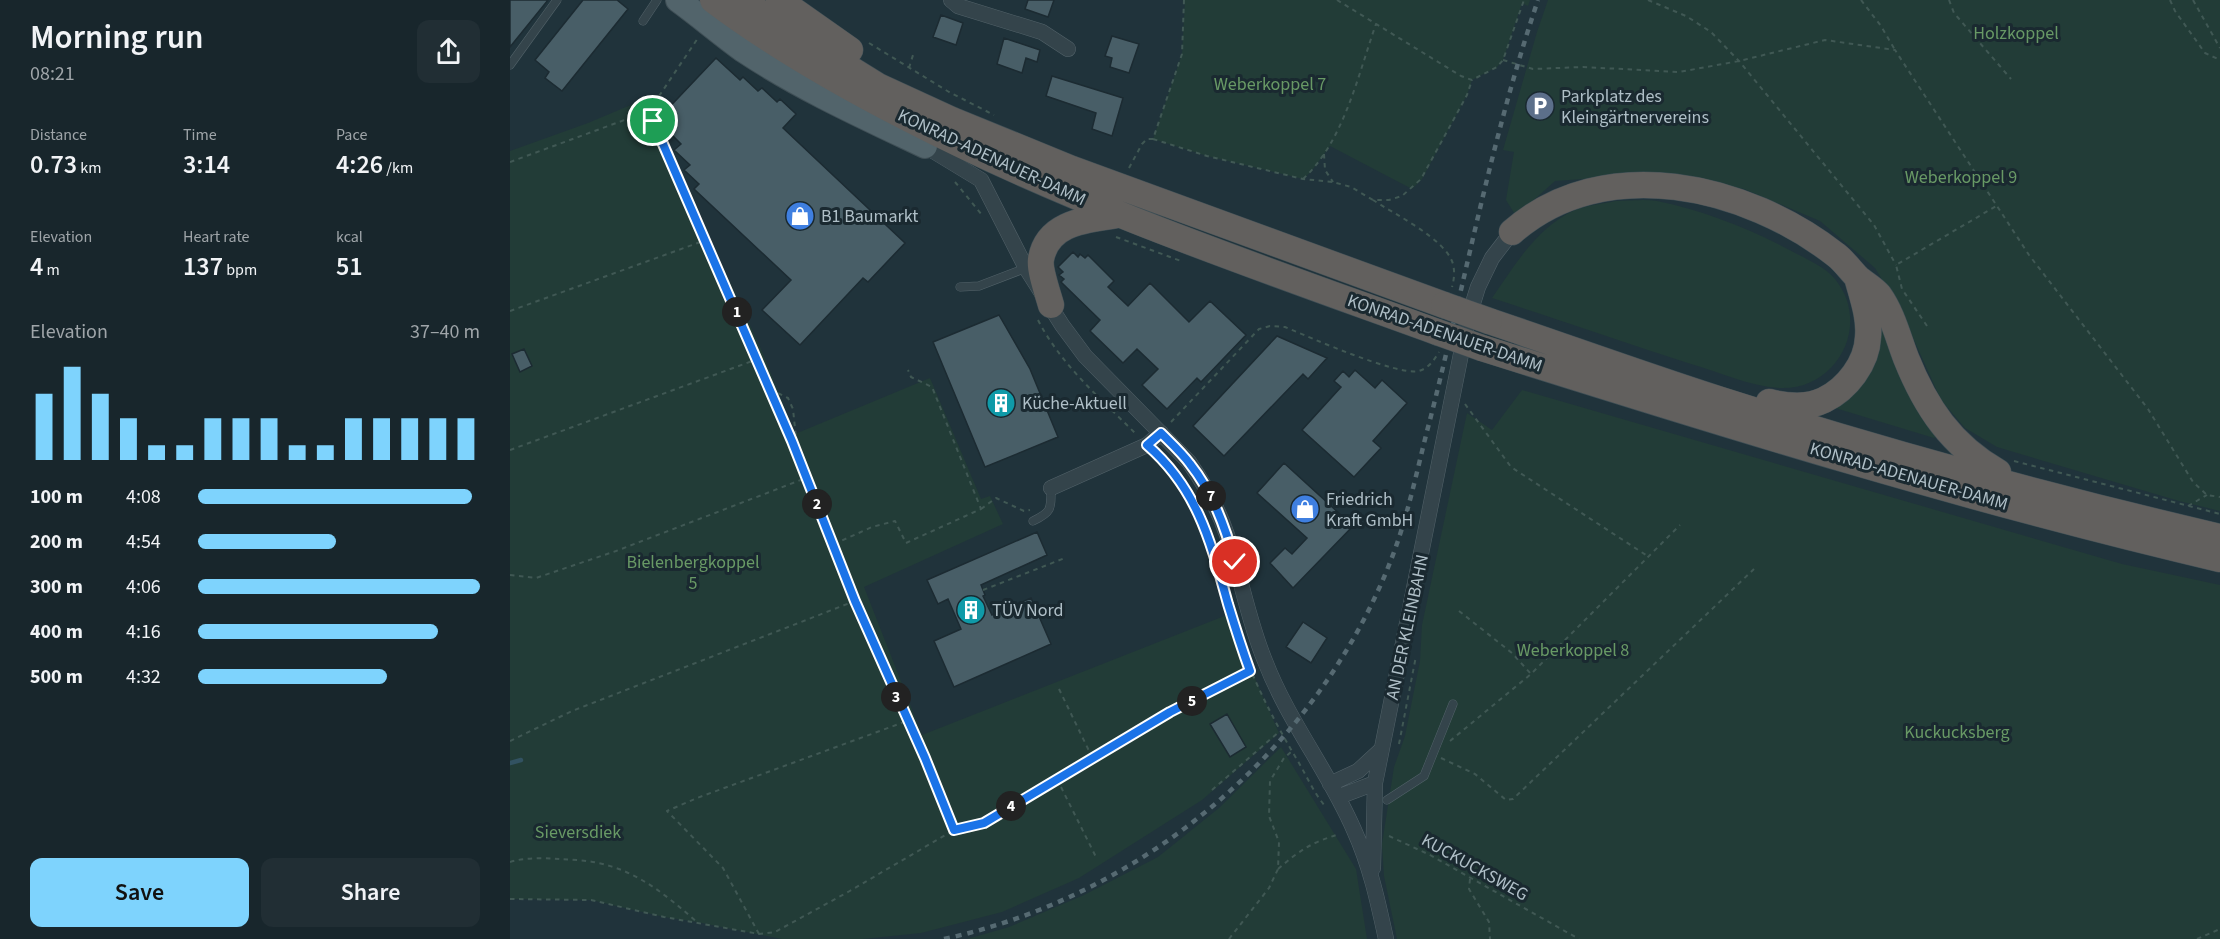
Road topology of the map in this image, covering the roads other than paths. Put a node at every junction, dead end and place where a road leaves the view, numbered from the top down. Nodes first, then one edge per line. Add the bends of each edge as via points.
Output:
1 (557, 0) edge
2 (657, 0) edge
3 (678, 0) edge
4 (713, 0) edge
5 (743, 0) edge
6 (780, 0) edge
7 (951, 0) edge
8 (643, 21) dead end
9 (1068, 49) dead end
10 (510, 65) edge
11 (925, 146) junction
12 (1072, 169) junction
13 (1017, 173) junction
14 (1120, 215) junction
15 (1512, 232) joint
16 (1033, 264) junction
17 (1857, 277) junction
18 (960, 287) dead end
19 (1044, 313) joint
20 (1721, 400) junction
21 (1161, 433) junction
22 (1051, 488) joint
23 (2029, 488) junction
24 (1033, 521) dead end
25 (2220, 537) edge
26 (2220, 559) edge
27 (1453, 704) dead end
28 (1382, 749) junction
29 (1375, 783) junction
30 (1334, 790) junction
31 (1387, 801) dead end
32 (1373, 880) junction
33 (1386, 939) edge

1 - 10 lane
2 - 8 lane
3 - 11 main road, KONRAD-ADENAUER-DAMM via 744,50 787,76
4 - 13 highway, KONRAD-ADENAUER-DAMM via 751,29 842,85
5 - 12 highway, KONRAD-ADENAUER-DAMM via 879,86
6 - 12 highway via 894,76 957,110 1034,143
7 - 9 street via 958,6 1042,32
11 - 13 highway
11 - 16 street via 981,180
12 - 20 highway, KONRAD-ADENAUER-DAMM, bridge via 1448,296 1489,321
13 - 14 highway, KONRAD-ADENAUER-DAMM
14 - 16 highway via 1079,220 1063,228 1050,238
14 - 26 highway, KONRAD-ADENAUER-DAMM, bridge via 1438,342 1482,348 1885,470
15 - 17 highway via 1549,205 1583,192 1628,185 1670,186 1731,200 1782,221 1838,256
15 - 28 street, AN DER KLEINBAHN via 1492,258 1468,319
16 - 18 lane via 979,286
16 - 19 highway
17 - 20 highway via 1869,338 1860,366 1846,384 1823,400 1796,406
17 - 23 highway via 1884,303 1908,362 1935,415 1952,438 1977,460
19 - 21 street via 1062,325 1085,356
20 - 23 highway, KONRAD-ADENAUER-DAMM
21 - 22 street via 1147,445
21 - 30 street via 1189,462 1214,502 1265,663
22 - 24 lane via 1047,515
23 - 25 highway, KONRAD-ADENAUER-DAMM
27 - 31 lane via 1424,776
28 - 29 street, AN DER KLEINBAHN
28 - 30 street
29 - 30 street
29 - 32 street, AN DER KLEINBAHN
30 - 32 street via 1355,830
32 - 33 street

